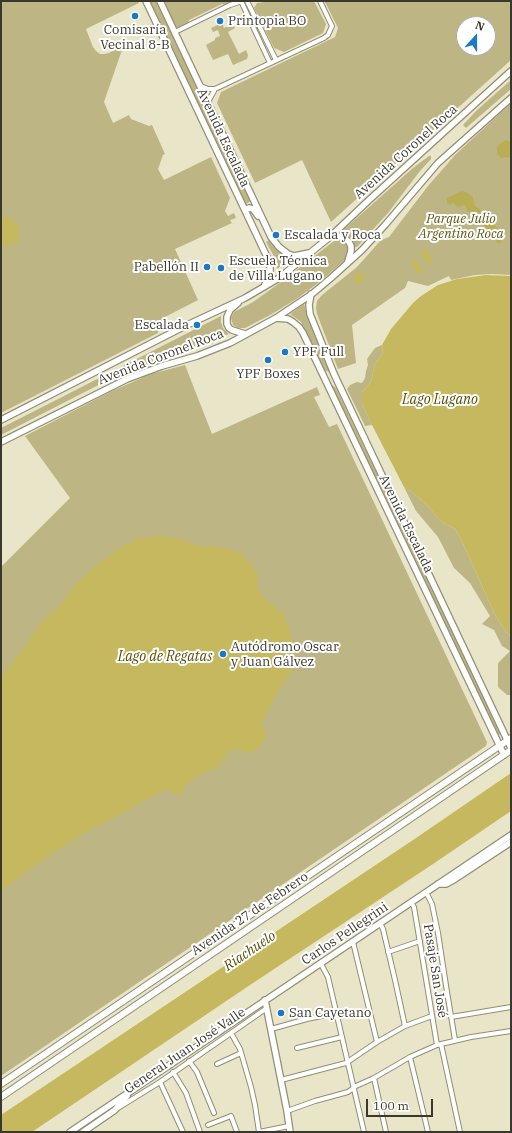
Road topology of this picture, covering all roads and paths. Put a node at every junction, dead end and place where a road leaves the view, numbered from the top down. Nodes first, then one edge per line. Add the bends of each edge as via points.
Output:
1 (146, 1) edge
2 (160, 1) edge
3 (241, 1) edge
4 (248, 1) edge
5 (320, 1) edge
6 (175, 32) junction
7 (276, 60) junction
8 (270, 63) junction
9 (511, 71) edge
10 (201, 86) junction
11 (215, 89) junction
12 (511, 98) edge
13 (208, 102) junction
14 (245, 210) junction
15 (249, 217) junction
16 (270, 234) junction
17 (331, 236) junction
18 (312, 252) junction
19 (348, 263) junction
20 (264, 287) junction
21 (312, 294) junction
22 (245, 298) junction
23 (276, 318) junction
24 (245, 334) junction
25 (334, 374) junction
26 (324, 378) junction
27 (1, 420) edge
28 (1, 442) edge
29 (509, 739) edge
30 (500, 746) junction
31 (511, 749) edge
32 (504, 755) junction
33 (511, 835) edge
34 (511, 842) edge
35 (438, 884) junction
36 (426, 892) junction
37 (411, 902) junction
38 (380, 924) junction
39 (420, 941) junction
40 (353, 942) junction
41 (388, 952) junction
42 (321, 964) junction
43 (266, 1000) junction
44 (511, 1007) edge
45 (267, 1008) junction
46 (336, 1013) junction
47 (432, 1016) junction
48 (451, 1017) junction
49 (405, 1026) junction
50 (271, 1028) junction
51 (511, 1032) edge
52 (231, 1033) junction
53 (342, 1037) junction
54 (455, 1040) junction
55 (377, 1042) junction
56 (439, 1044) junction
57 (297, 1048) dead end
58 (241, 1053) junction
59 (410, 1057) junction
60 (189, 1061) junction
61 (348, 1062) junction
62 (217, 1064) dead end
63 (173, 1072) junction
64 (374, 1078) junction
65 (281, 1080) junction
66 (160, 1082) junction
67 (1, 1084) edge
68 (354, 1088) junction
69 (130, 1091) junction
70 (1, 1096) edge
71 (115, 1110) junction
72 (287, 1111) junction
73 (214, 1113) dead end
74 (208, 1125) dead end
75 (290, 1129) edge
76 (91, 1130) edge
77 (70, 1132) edge
78 (82, 1132) edge
79 (183, 1132) edge
80 (200, 1132) edge
81 (237, 1132) edge
82 (259, 1132) edge
83 (364, 1132) edge
84 (386, 1132) edge
85 (428, 1132) edge
86 (460, 1132) edge

1 - 14 main road, Avenida Escalada
2 - 6 main road, Avenida Escalada
3 - 6 street
3 - 8 street
4 - 7 street
5 - 7 street via 332,26 331,31 324,38
6 - 10 main road, Avenida Escalada
7 - 8 street
8 - 11 street
9 - 17 main road, Avenida Coronel Roca
10 - 11 street
10 - 13 main road, Avenida Escalada
11 - 13 street
12 - 19 main road, Avenida Coronel Roca via 438,163
13 - 16 main road, Avenida Escalada
14 - 15 main road, Avenida Escalada
14 - 16 main road via 254,210
15 - 16 main road via 254,221 262,238 266,239
15 - 20 main road, Avenida Escalada via 269,263 270,272
16 - 18 main road, Avenida Escalada via 279,247 288,254 294,256
17 - 18 main road, Avenida Coronel Roca
17 - 19 main road via 343,237 349,242 351,251
18 - 20 main road, Avenida Coronel Roca
19 - 21 main road, Avenida Coronel Roca
20 - 22 main road, Avenida Coronel Roca
21 - 23 main road, Avenida Coronel Roca
21 - 25 main road, Avenida Escalada via 310,314
22 - 24 main road via 232,308 226,320 229,328
22 - 27 main road, Avenida Coronel Roca
23 - 24 main road, Avenida Coronel Roca
23 - 26 main road, Avenida Escalada via 288,319 299,327
24 - 28 main road, Avenida Coronel Roca via 210,351 127,379
25 - 26 main road
25 - 29 main road, Avenida Escalada
26 - 30 main road, Avenida Escalada
29 - 30 main road, Avenida 27 de Febrero
29 - 31 main road, Avenida Escalada
30 - 32 main road, Avenida Escalada
30 - 67 main road, Avenida 27 de Febrero
31 - 32 main road, Avenida 27 de Febrero
32 - 70 main road, Avenida 27 de Febrero
33 - 35 main road, Carlos Pellegrini
34 - 35 main road, Carlos Pellegrini via 455,879 446,884
35 - 36 main road, Carlos Pellegrini
36 - 37 main road, Carlos Pellegrini
36 - 48 street via 432,904 438,933
37 - 38 main road, Carlos Pellegrini
37 - 39 street, Pasaje San José
38 - 40 main road, Carlos Pellegrini
38 - 41 street
39 - 41 street
39 - 47 street, Pasaje San José
40 - 42 main road, Carlos Pellegrini
40 - 55 street
41 - 49 street
42 - 43 main road, Carlos Pellegrini
42 - 46 street via 328,976
43 - 45 main road
43 - 69 main road, General Juan José Valle
44 - 48 street
45 - 50 main road
45 - 52 street, General Juan José Valle
46 - 50 street
46 - 53 street
47 - 49 street
47 - 56 street, Pasaje San José
48 - 54 street
49 - 55 street
50 - 65 main road
51 - 54 street
52 - 58 street
52 - 60 street, General Juan José Valle
53 - 57 street
53 - 61 street
54 - 56 street
55 - 61 street
56 - 59 street
56 - 86 street, Pasaje San José
58 - 62 street
58 - 82 street via 254,1098
59 - 64 street
59 - 85 street
60 - 63 street, General Juan José Valle
60 - 73 street via 197,1072
61 - 65 street
61 - 68 street
63 - 66 street, General Juan José Valle
63 - 80 street via 186,1093
64 - 68 street
64 - 84 street
65 - 72 main road
66 - 71 street, General Juan José Valle
66 - 79 street
68 - 72 street
68 - 83 street
69 - 71 main road, General Juan José Valle
69 - 77 main road, General Juan José Valle
71 - 76 main road, General Juan José Valle
72 - 75 main road
74 - 81 street via 232,1116
75 - 82 street
76 - 78 main road, General Juan José Valle

